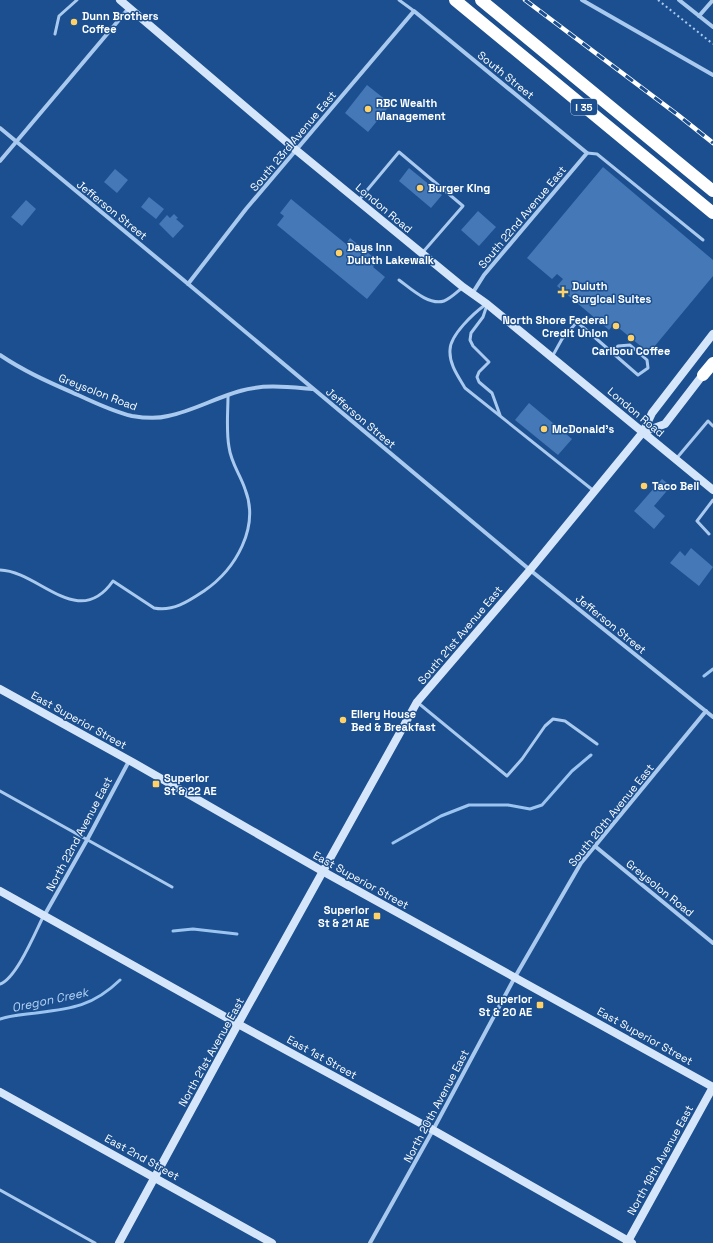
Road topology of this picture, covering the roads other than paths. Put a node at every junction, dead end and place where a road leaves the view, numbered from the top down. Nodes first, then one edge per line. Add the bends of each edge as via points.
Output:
1 (77, 0) edge
2 (120, 0) edge
3 (399, 0) edge
4 (455, 0) edge
5 (481, 0) edge
6 (582, 0) edge
7 (679, 0) edge
8 (713, 0) edge
9 (129, 8) junction
10 (414, 11) junction
11 (699, 16) junction
12 (713, 27) edge
13 (55, 34) dead end
14 (713, 75) edge
15 (0, 128) edge
16 (16, 142) junction
17 (296, 150) junction
18 (587, 153) junction
19 (0, 161) edge
20 (713, 191) edge
21 (358, 201) junction
22 (713, 213) edge
23 (703, 240) dead end
24 (422, 254) junction
25 (399, 280) dead end
26 (188, 284) junction
27 (463, 288) junction
28 (472, 294) junction
29 (487, 304) junction
30 (713, 334) edge
31 (612, 352) junction
32 (0, 355) edge
33 (552, 356) junction
34 (713, 358) edge
35 (713, 363) edge
36 (703, 375) junction
37 (313, 389) junction
38 (228, 395) junction
39 (501, 416) junction
40 (713, 426) edge
41 (643, 432) junction
42 (676, 459) junction
43 (713, 490) edge
44 (594, 491) junction
45 (713, 500) edge
46 (709, 534) dead end
47 (0, 570) edge
48 (530, 570) junction
49 (0, 689) edge
50 (417, 702) junction
51 (706, 712) junction
52 (713, 717) edge
53 (597, 744) dead end
54 (130, 760) junction
55 (0, 791) edge
56 (87, 840) junction
57 (596, 848) junction
58 (324, 872) junction
59 (172, 887) dead end
60 (0, 891) edge
61 (44, 916) junction
62 (713, 943) edge
63 (515, 977) junction
64 (0, 984) edge
65 (238, 1024) junction
66 (713, 1087) edge
67 (0, 1092) edge
68 (434, 1130) junction
69 (155, 1177) junction
70 (0, 1190) edge
71 (629, 1242) edge
72 (95, 1243) edge
73 (119, 1243) edge
74 (272, 1243) edge
75 (370, 1243) edge

1 - 13 lane via 59,16
2 - 9 street, London Road
3 - 10 lane
4 - 22 highway, I 35
5 - 20 highway, I 35
6 - 14 street
7 - 11 street
8 - 11 street
9 - 16 street
9 - 17 street, London Road
10 - 17 street, South 23rd Avenue East
10 - 18 street, South Street
11 - 12 street
15 - 16 street, Jefferson Street
16 - 19 street
16 - 26 street, Jefferson Street
17 - 21 street, London Road
17 - 26 street, South 23rd Avenue East
18 - 23 lane via 597,154
18 - 28 street, South 22nd Avenue East via 484,275
21 - 24 street, London Road
21 - 24 lane via 399,152 463,206
24 - 27 street, London Road
25 - 27 lane via 418,294 438,302 446,301
26 - 37 street, Jefferson Street
27 - 28 street, London Road
28 - 29 street, London Road
29 - 33 street, London Road
29 - 39 lane via 484,317 471,333 470,340 472,346 490,362 477,377 492,393
29 - 39 lane via 476,311 462,326 450,349 455,372 465,388
30 - 41 street, South 21st Avenue East via 652,414
31 - 31 lane via 638,375 648,368 647,360 630,345 618,346
31 - 33 lane via 577,322 562,339
32 - 38 street, Greysolon Road via 43,380 132,416 167,416 191,410
33 - 41 street, London Road
34 - 36 street
35 - 36 highway
36 - 41 street via 665,424
37 - 38 street, Greysolon Road via 253,388
37 - 48 street, Jefferson Street
38 - 47 lane via 228,446 245,489 250,518 239,553 228,570 208,589 175,607 161,609 154,608 113,581 108,589 98,596 83,602 55,593 16,572
39 - 44 lane
40 - 42 lane via 708,421
41 - 42 street, London Road
41 - 44 street, South 21st Avenue East
42 - 43 street, London Road
44 - 48 street, South 21st Avenue East
45 - 46 lane via 697,520
48 - 50 street, South 21st Avenue East
48 - 51 street, Jefferson Street
49 - 54 street, East Superior Street
50 - 53 lane via 507,776 553,719 565,721
50 - 58 street, South 21st Avenue East
51 - 52 street, Jefferson Street
51 - 57 street, South 20th Avenue East
54 - 56 street, North 22nd Avenue East
54 - 58 street, East Superior Street
55 - 56 lane
56 - 59 lane
56 - 61 street, North 22nd Avenue East
57 - 62 street, Greysolon Road
57 - 63 street, South 20th Avenue East via 581,864
58 - 63 street, East Superior Street
58 - 65 street, North 21st Avenue East
60 - 61 street, East 1st Street
61 - 64 lane via 13,973
61 - 65 street, East 1st Street
63 - 66 street, East Superior Street
63 - 68 street, North 20th Avenue East
65 - 68 street, East 1st Street
65 - 69 street, North 21st Avenue East
66 - 71 street, North 19th Avenue East
67 - 69 street, East 2nd Street
68 - 71 street, East 1st Street
68 - 75 street, North 20th Avenue East
69 - 73 street, North 21st Avenue East
69 - 74 street, East 2nd Street
70 - 72 lane

